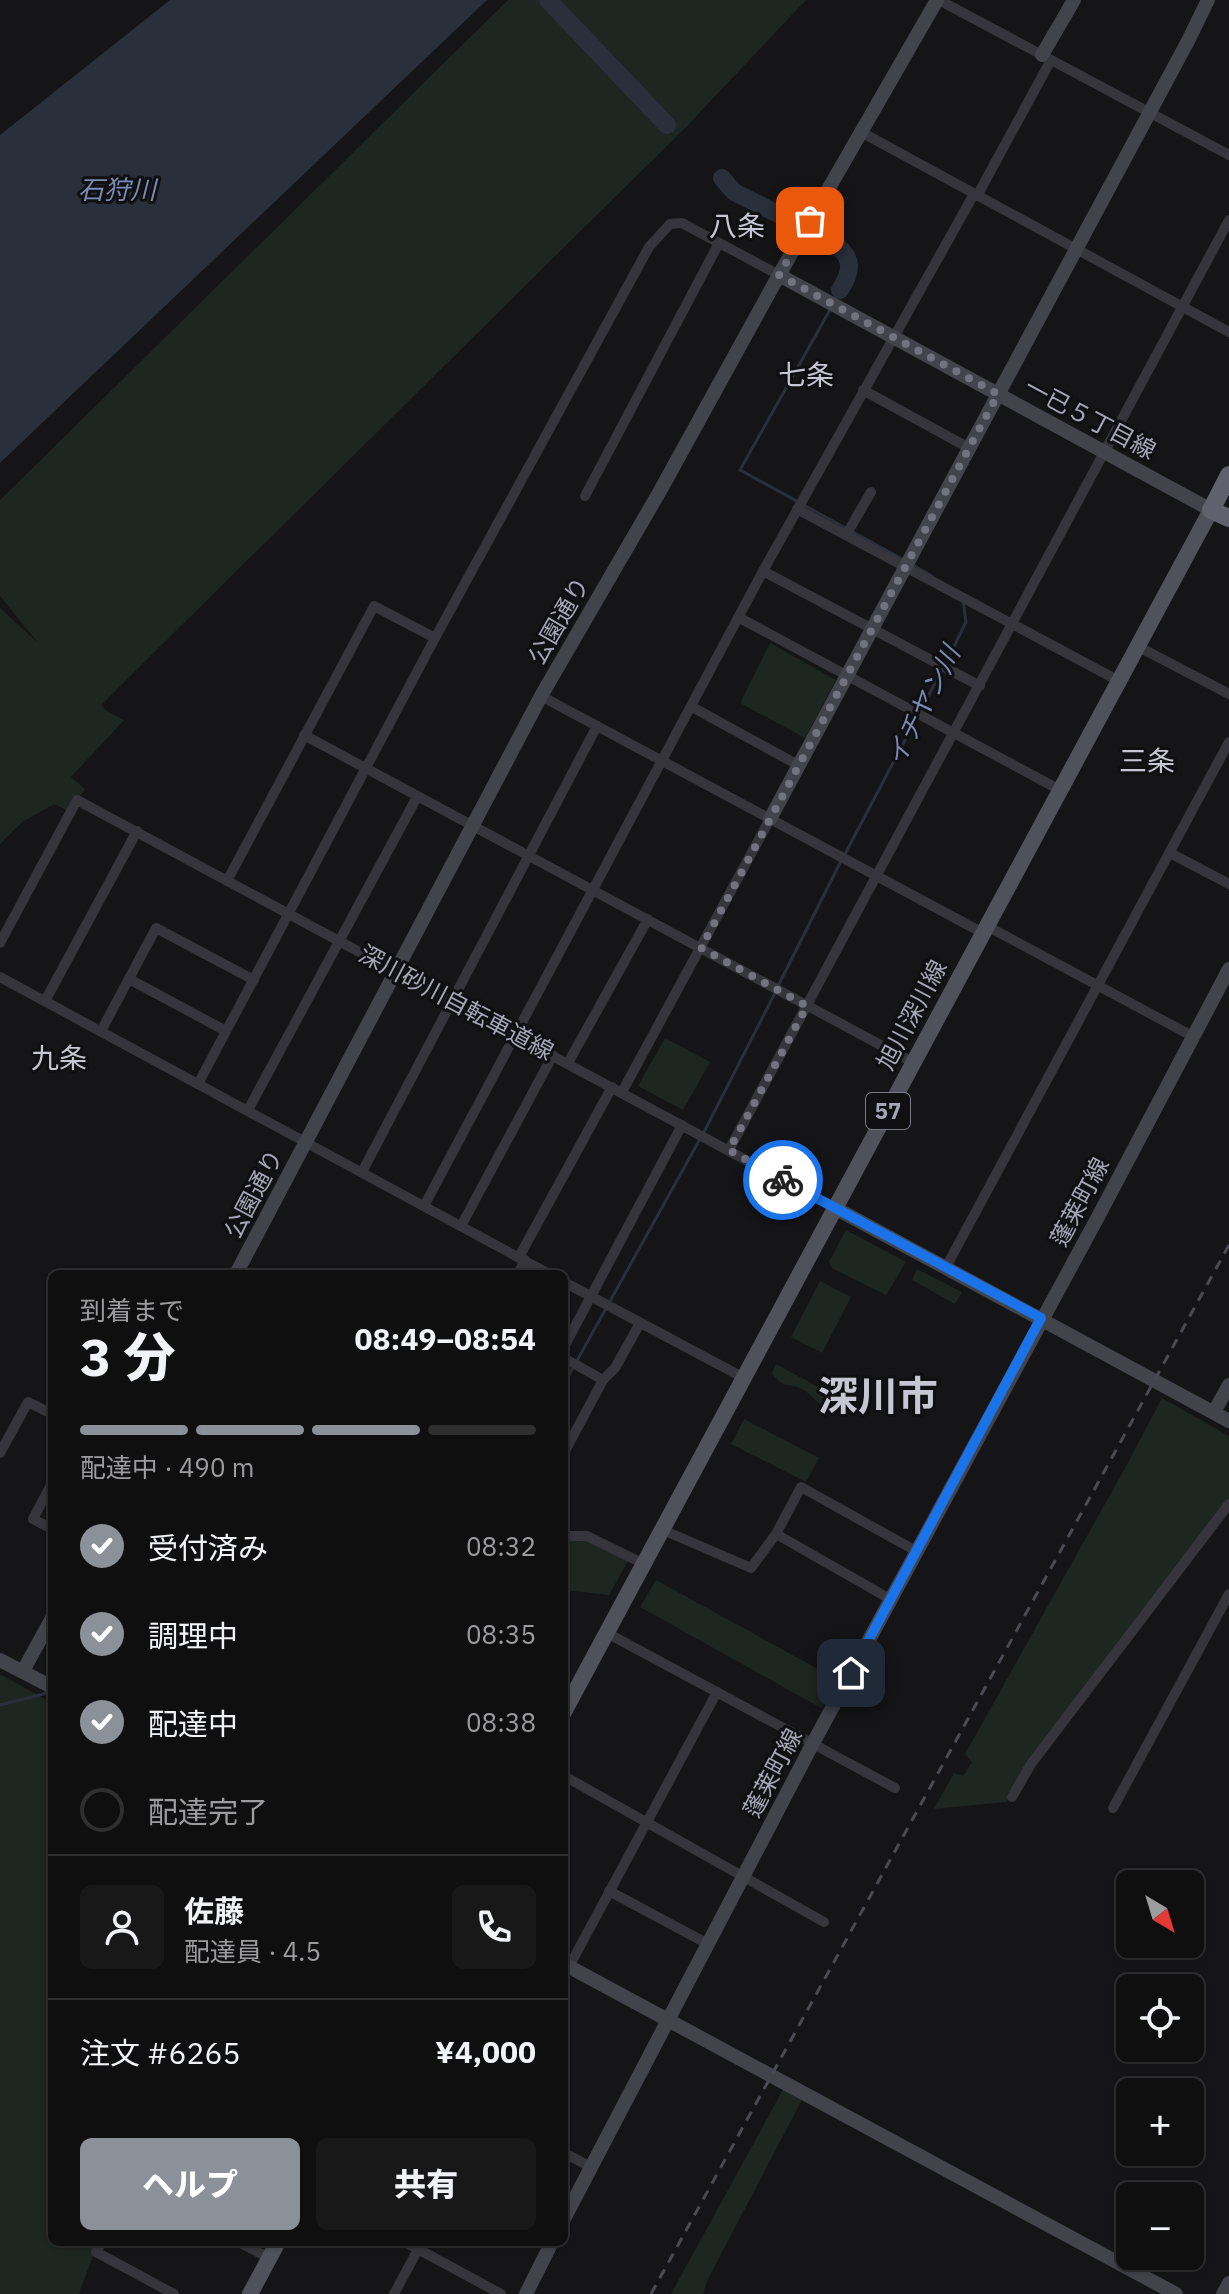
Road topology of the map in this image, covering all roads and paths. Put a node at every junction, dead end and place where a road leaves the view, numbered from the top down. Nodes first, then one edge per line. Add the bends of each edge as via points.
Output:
1 (938, 0) edge
2 (1074, 0) edge
3 (1208, 0) edge
4 (1046, 58) junction
5 (1150, 113) junction
6 (861, 132) junction
7 (1229, 155) edge
8 (976, 195) junction
9 (1229, 220) edge
10 (719, 243) junction
11 (1076, 249) junction
12 (779, 275) junction
13 (1182, 306) junction
14 (1229, 332) edge
15 (894, 337) junction
16 (863, 390) junction
17 (998, 394) junction
18 (969, 448) junction
19 (1106, 452) junction
20 (1229, 475) edge
21 (871, 492) dead end
22 (585, 496) dead end
23 (797, 509) junction
24 (1211, 510) junction
25 (1229, 518) edge
26 (846, 535) junction
27 (905, 567) junction
28 (763, 571) junction
29 (738, 617) junction
30 (1013, 624) junction
31 (871, 629) junction
32 (435, 638) junction
33 (1137, 646) junction
34 (846, 675) junction
35 (1119, 681) junction
36 (980, 686) junction
37 (1229, 694) edge
38 (541, 696) junction
39 (692, 707) junction
40 (597, 726) junction
41 (953, 733) junction
42 (304, 735) junction
43 (1229, 742) edge
44 (663, 761) junction
45 (798, 765) junction
46 (366, 768) junction
47 (1060, 790) junction
48 (417, 797) junction
49 (770, 819) junction
50 (471, 825) junction
51 (137, 831) junction
52 (1170, 853) junction
53 (527, 855) junction
54 (877, 877) junction
55 (227, 881) junction
56 (1229, 884) edge
57 (594, 889) junction
58 (288, 914) junction
59 (648, 919) junction
60 (985, 930) junction
61 (340, 941) junction
62 (0, 943) edge
63 (701, 948) junction
64 (1229, 969) edge
65 (394, 970) junction
66 (0, 977) edge
67 (129, 979) junction
68 (254, 980) junction
69 (1098, 986) junction
70 (452, 1000) junction
71 (45, 1001) junction
72 (807, 1006) junction
73 (101, 1031) junction
74 (226, 1031) junction
75 (516, 1036) junction
76 (1192, 1036) junction
77 (553, 1055) junction
78 (568, 1063) junction
79 (914, 1063) junction
80 (198, 1084) junction
81 (617, 1089) junction
82 (248, 1110) junction
83 (682, 1125) junction
84 (307, 1142) junction
85 (729, 1150) junction
86 (362, 1172) junction
87 (424, 1206) junction
88 (835, 1208) junction
89 (461, 1226) junction
90 (522, 1259) junction
91 (946, 1267) junction
92 (238, 1270) edge
93 (519, 1270) edge
94 (542, 1270) edge
95 (568, 1284) edge
96 (590, 1297) junction
97 (1041, 1318) junction
98 (640, 1323) junction
99 (568, 1339) edge
100 (568, 1360) edge
101 (744, 1378) junction
102 (603, 1380) junction
103 (1229, 1385) edge
104 (48, 1412) edge
105 (1214, 1412) junction
106 (1229, 1421) edge
107 (568, 1446) edge
108 (0, 1453) edge
109 (48, 1491) edge
110 (1229, 1504) edge
111 (48, 1527) edge
112 (663, 1530) junction
113 (776, 1534) junction
114 (568, 1536) edge
115 (916, 1551) junction
116 (644, 1564) junction
117 (1229, 1594) edge
118 (890, 1599) junction
119 (607, 1633) junction
120 (45, 1644) edge
121 (2, 1663) edge
122 (23, 1671) junction
123 (48, 1685) edge
124 (717, 1692) junction
125 (568, 1705) edge
126 (812, 1745) junction
127 (568, 1778) edge
128 (895, 1788) dead end
129 (1012, 1797) dead end
130 (1113, 1808) dead end
131 (647, 1822) junction
132 (744, 1875) junction
133 (609, 1891) junction
134 (824, 1922) dead end
135 (708, 1944) junction
136 (568, 1965) edge
137 (568, 1970) edge
138 (669, 2021) junction
139 (568, 2155) edge
140 (591, 2167) junction
141 (568, 2211) edge
142 (100, 2246) edge
143 (246, 2246) edge
144 (276, 2246) edge
145 (419, 2246) edge
146 (422, 2246) edge
147 (550, 2246) edge
148 (269, 2258) junction
149 (1229, 2283) edge
150 (174, 2294) edge
151 (250, 2294) edge
152 (394, 2294) edge
153 (501, 2294) edge
154 (526, 2294) edge
155 (1176, 2294) edge
156 (1223, 2294) edge

1 - 4 street
1 - 6 street, 公園通り
2 - 4 street
3 - 5 street
4 - 5 street
4 - 8 street
5 - 7 street
5 - 11 street
6 - 8 street
6 - 12 street, 公園通り
8 - 11 street
8 - 15 street
9 - 13 street
10 - 12 street
10 - 22 street
10 - 32 street via 682,223 670,224 649,247
11 - 13 street
11 - 17 street
12 - 15 street, 一已５丁目線
12 - 38 street, 公園通り
13 - 14 street
13 - 19 street
15 - 16 street
15 - 17 street, 一已５丁目線
16 - 18 street
16 - 23 street
17 - 18 street
17 - 19 street, 一已５丁目線
18 - 27 street
19 - 24 street, 一已５丁目線
19 - 30 street
20 - 24 highway
21 - 26 street
23 - 26 street
23 - 28 street
24 - 25 highway
24 - 33 main road, 旭川深川線 / 57
26 - 27 street
27 - 30 street
27 - 31 street
28 - 29 street
28 - 31 street
29 - 34 street
29 - 39 street
30 - 35 street
30 - 36 street
31 - 34 street
31 - 36 street
32 - 42 street via 374,606
32 - 46 street
33 - 35 main road, 旭川深川線 / 57
33 - 37 street
34 - 41 street
34 - 45 street
35 - 47 main road, 旭川深川線 / 57
36 - 41 street
38 - 40 street
38 - 50 street, 公園通り
39 - 44 street
39 - 45 street
40 - 44 street
40 - 53 street
41 - 47 street
41 - 54 street
42 - 46 street
42 - 55 street
43 - 52 street
44 - 49 street
44 - 57 street
45 - 49 street
46 - 48 street
46 - 58 street
47 - 60 main road, 旭川深川線 / 57
48 - 50 street
48 - 61 street
49 - 54 street
49 - 63 street
50 - 53 street
50 - 65 street, 公園通り
51 - 55 street, 深川砂川自転車道線
51 - 62 street, 深川砂川自転車道線 via 77,800
51 - 71 street
52 - 56 street
52 - 69 street
53 - 57 street
53 - 70 street
54 - 60 street
54 - 72 street
55 - 58 street, 深川砂川自転車道線
57 - 59 street
57 - 75 street
58 - 61 street, 深川砂川自転車道線
58 - 68 street
59 - 63 street
59 - 78 street
60 - 69 street
60 - 79 main road, 旭川深川線 / 57
61 - 65 street, 深川砂川自転車道線
61 - 82 street
63 - 72 street
63 - 81 street
64 - 76 street, 蓬莱町線
65 - 70 street, 深川砂川自転車道線
65 - 84 street, 公園通り
66 - 71 street
67 - 68 street via 156,928
67 - 73 street
67 - 74 street
68 - 74 street
69 - 76 street
69 - 91 street
70 - 75 street, 深川砂川自転車道線
70 - 86 street
71 - 73 street
72 - 79 street
72 - 85 street
73 - 80 street
74 - 80 street
75 - 77 street, 深川砂川自転車道線
75 - 87 street
76 - 97 street, 蓬莱町線
77 - 78 street, 深川砂川自転車道線
77 - 89 street
78 - 81 street, 深川砂川自転車道線
79 - 88 main road, 旭川深川線 / 57
80 - 82 street
81 - 83 street, 深川砂川自転車道線
81 - 90 street
82 - 84 street
83 - 85 street, 深川砂川自転車道線
83 - 96 street
84 - 86 street
84 - 92 street, 公園通り
85 - 88 street, 深川砂川自転車道線
86 - 87 street
87 - 89 street
88 - 91 street
88 - 101 main road, 旭川深川線 / 57
89 - 90 street
90 - 93 street
90 - 94 street
91 - 97 street
95 - 96 street
96 - 98 street
96 - 99 street
97 - 105 street
97 - 115 street, 蓬莱町線
98 - 101 street
98 - 102 street
100 - 102 street
101 - 112 main road, 旭川深川線 / 57
102 - 107 street
103 - 105 street
104 - 108 street via 28,1402
105 - 106 street
109 - 111 street via 33,1519
110 - 129 street via 1031,1764
112 - 113 street via 751,1568
112 - 116 main road, 旭川深川線 / 57
113 - 115 street via 801,1487
113 - 118 street
114 - 116 street via 587,1536
115 - 118 street, 蓬莱町線
116 - 119 main road, 旭川深川線 / 57
117 - 130 street
118 - 126 street, 蓬莱町線
119 - 124 street
119 - 125 main road, 旭川深川線 / 57
120 - 122 street
121 - 122 street
122 - 123 street
124 - 126 street
124 - 131 street
126 - 128 street
126 - 132 street, 蓬莱町線
127 - 131 street
131 - 132 street
131 - 133 street
132 - 134 street
132 - 135 street, 蓬莱町線
133 - 135 street
133 - 136 street
135 - 138 street, 蓬莱町線
137 - 138 street
138 - 140 street, 蓬莱町線
138 - 155 street
139 - 140 street
140 - 141 street, 蓬莱町線
142 - 150 street via 96,2252
143 - 148 street
144 - 148 main road
145 - 152 street
146 - 153 street
147 - 154 street
148 - 151 main road
149 - 156 street

